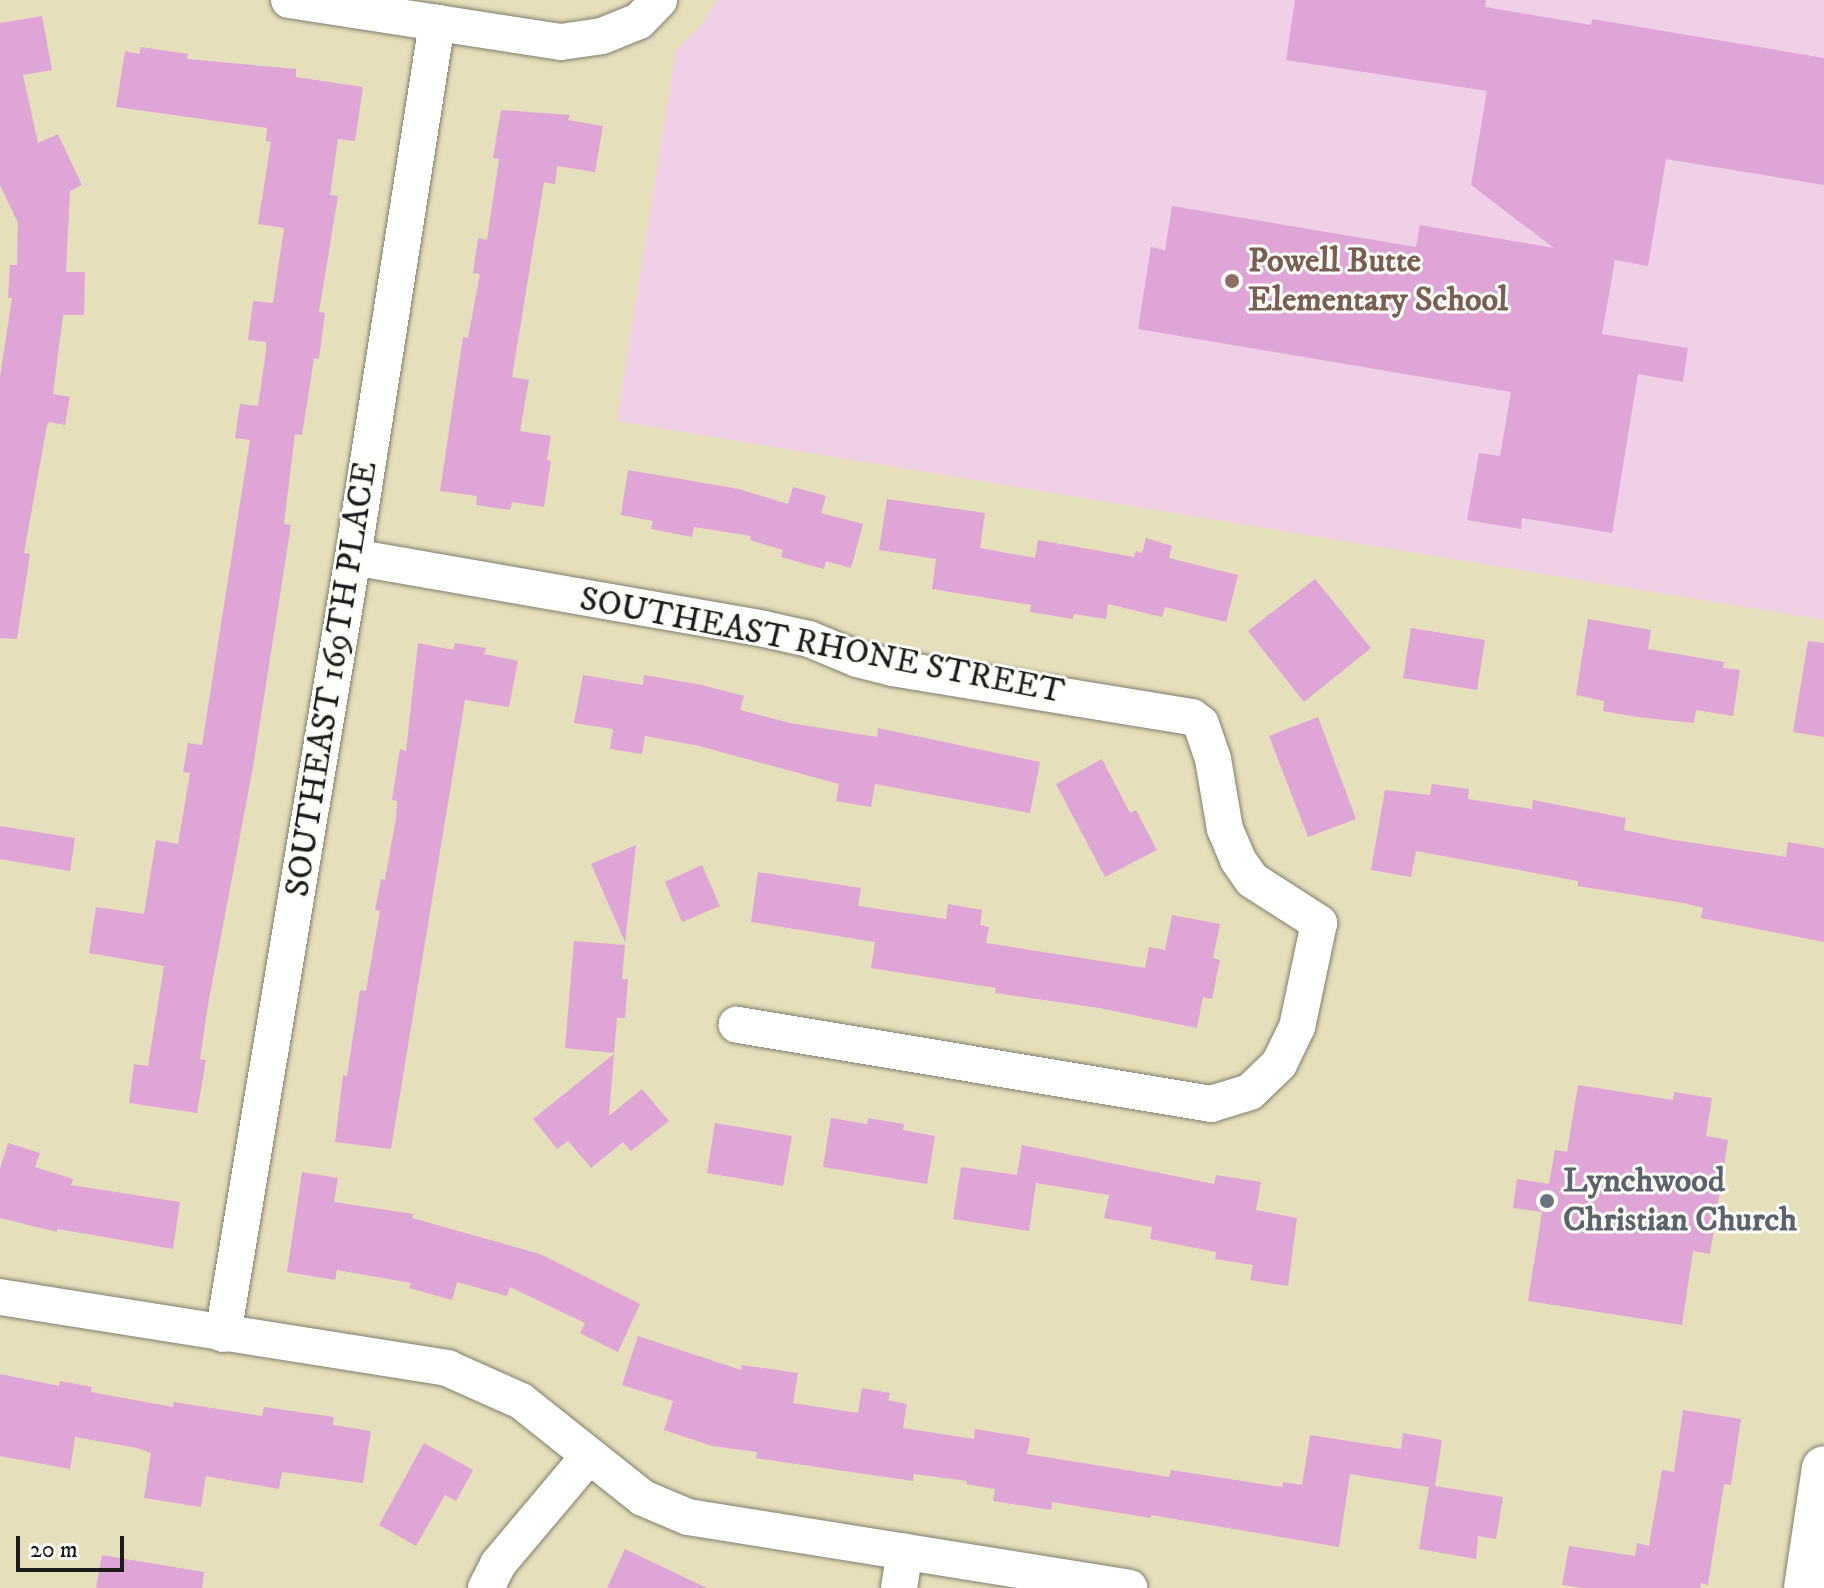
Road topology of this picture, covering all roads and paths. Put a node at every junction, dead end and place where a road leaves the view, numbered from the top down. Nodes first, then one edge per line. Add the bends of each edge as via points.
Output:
1 (289, 0) edge
2 (659, 0) edge
3 (437, 23) junction
4 (353, 557) junction
5 (737, 1025) dead end
6 (0, 1297) edge
7 (223, 1334) junction
8 (589, 1456) junction
9 (1824, 1468) edge
10 (905, 1551) junction
11 (486, 1588) edge
12 (899, 1588) edge
13 (1129, 1588) edge
14 (1806, 1588) edge

1 - 3 street
2 - 3 street via 639,21 602,36 561,42
3 - 4 street, SOUTHEAST 169TH PLACE
4 - 5 street, SOUTHEAST RHONE STREET via 764,629 892,668 1192,717 1201,724 1213,759 1225,829 1238,860 1252,880 1319,923 1297,1027 1279,1064 1250,1092 1211,1104
4 - 7 street, SOUTHEAST 169TH PLACE
6 - 7 street
7 - 8 street via 447,1368 521,1401
8 - 10 street via 643,1498 688,1517
8 - 11 street via 515,1543
9 - 14 street
10 - 12 street
10 - 13 street

